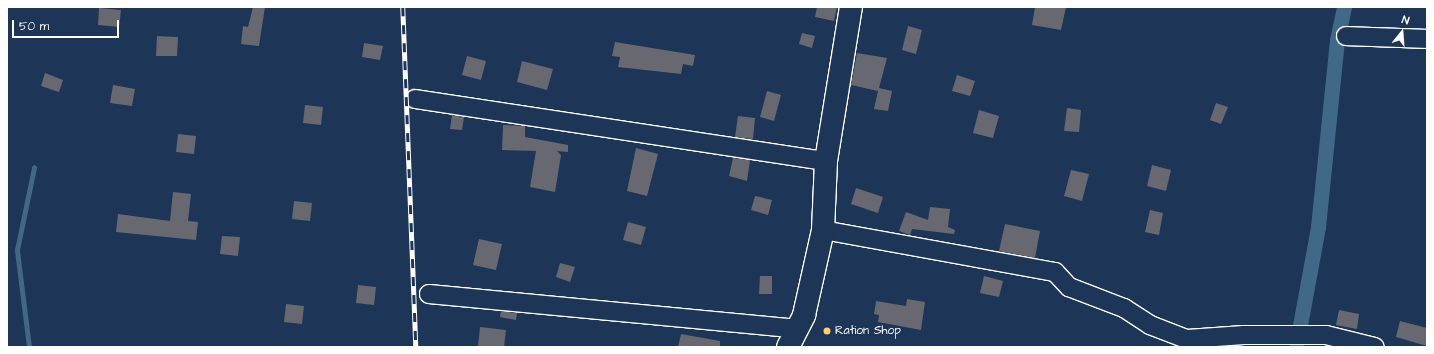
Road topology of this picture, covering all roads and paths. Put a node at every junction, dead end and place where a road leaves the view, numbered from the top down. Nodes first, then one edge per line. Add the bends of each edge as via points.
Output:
1 (851, 7) edge
2 (1351, 36) dead end
3 (1427, 39) edge
4 (415, 99) dead end
5 (826, 161) junction
6 (823, 230) junction
7 (429, 294) dead end
8 (793, 338) edge
9 (1298, 339) edge
10 (1376, 347) edge

1 - 5 main road
2 - 3 street
4 - 5 street
5 - 6 main road
6 - 8 main road
6 - 9 street via 1055,272 1069,287 1124,308 1150,325 1187,340 1244,334
7 - 8 street
9 - 10 street via 1326,335

